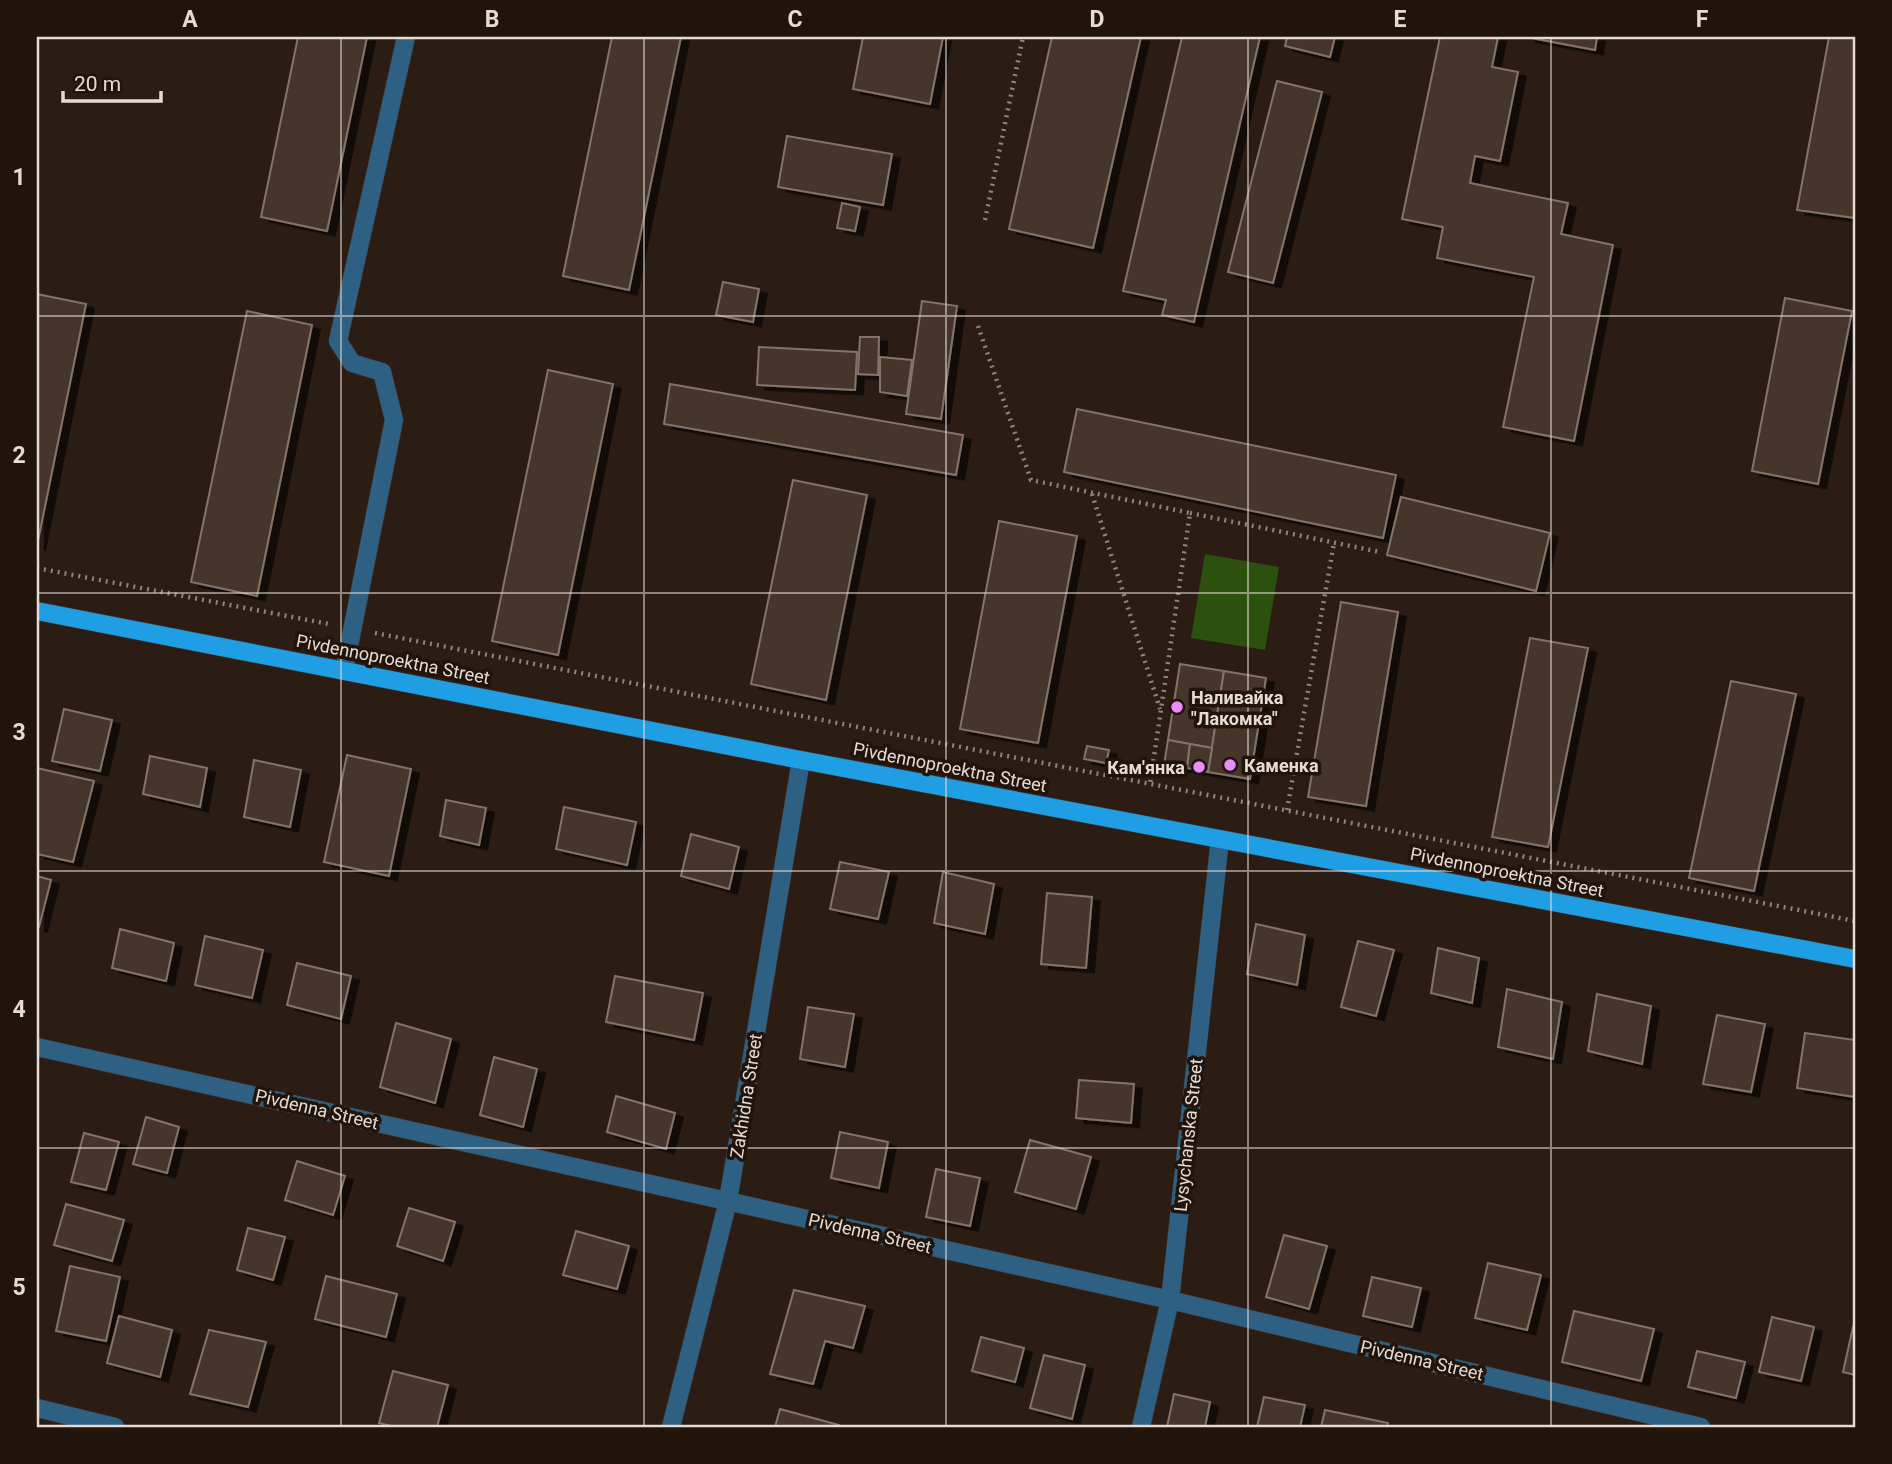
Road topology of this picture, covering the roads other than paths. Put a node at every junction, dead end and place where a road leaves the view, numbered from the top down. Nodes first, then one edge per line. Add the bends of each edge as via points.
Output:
1 (406, 37) edge
2 (37, 611) edge
3 (344, 671) junction
4 (801, 760) junction
5 (1220, 839) junction
6 (1855, 959) edge
7 (37, 1047) edge
8 (728, 1202) junction
9 (1170, 1300) junction
10 (37, 1408) edge
11 (115, 1427) edge
12 (671, 1427) edge
13 (1141, 1427) edge
14 (1701, 1427) edge

1 - 3 street via 338,341 352,363 382,372 394,420
2 - 3 main road, Pivdennoproektna Street
3 - 4 main road, Pivdennoproektna Street
4 - 5 main road, Pivdennoproektna Street
4 - 8 street, Zakhidna Street
5 - 6 main road, Pivdennoproektna Street
5 - 9 street, Lysychanska Street
7 - 8 street, Pivdenna Street
8 - 9 street, Pivdenna Street
8 - 12 street, Zakhidna Street
9 - 13 street, Lysychanska Street
9 - 14 street, Pivdenna Street
10 - 11 street

